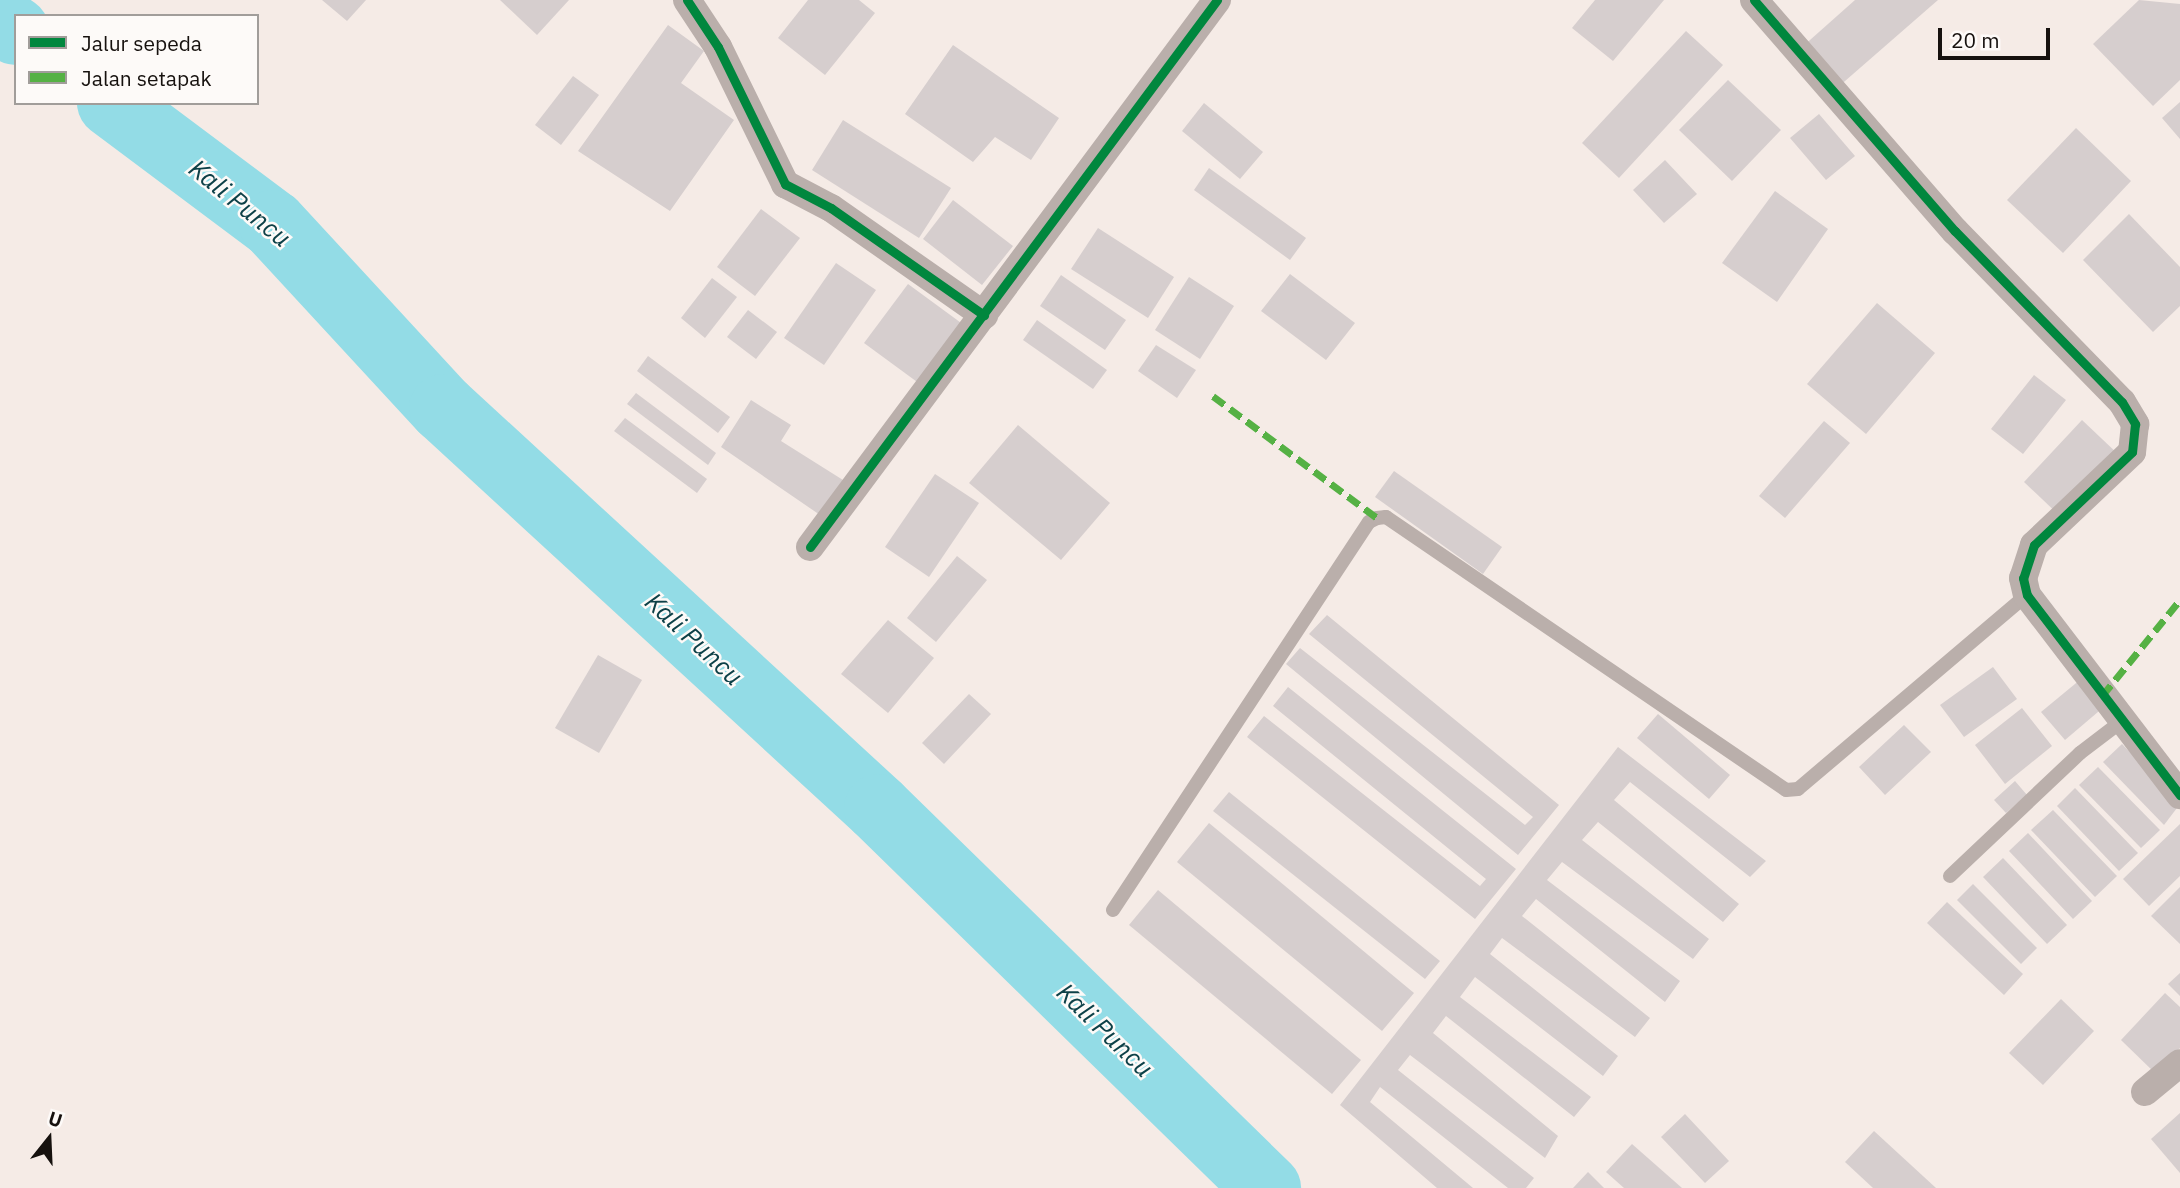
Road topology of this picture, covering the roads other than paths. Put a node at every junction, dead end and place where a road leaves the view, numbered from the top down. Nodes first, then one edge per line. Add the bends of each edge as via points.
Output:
1 (687, 0) edge
2 (1217, 0) edge
3 (1754, 0) edge
4 (984, 315) junction
5 (810, 547) dead end
6 (2027, 595) junction
7 (2122, 721) junction
8 (2180, 795) edge
9 (1951, 876) dead end
10 (1112, 910) dead end
11 (2180, 1063) edge
12 (2145, 1092) dead end

1 - 4 street via 718,47 785,184 831,208
2 - 4 street
3 - 6 street via 1955,230 2122,402 2135,424 2132,452 2034,545 2023,578
4 - 5 street
6 - 7 street
6 - 10 lane via 1798,789 1786,790 1386,517 1377,518 1369,522
7 - 8 street
7 - 9 lane via 2080,753
11 - 12 street

